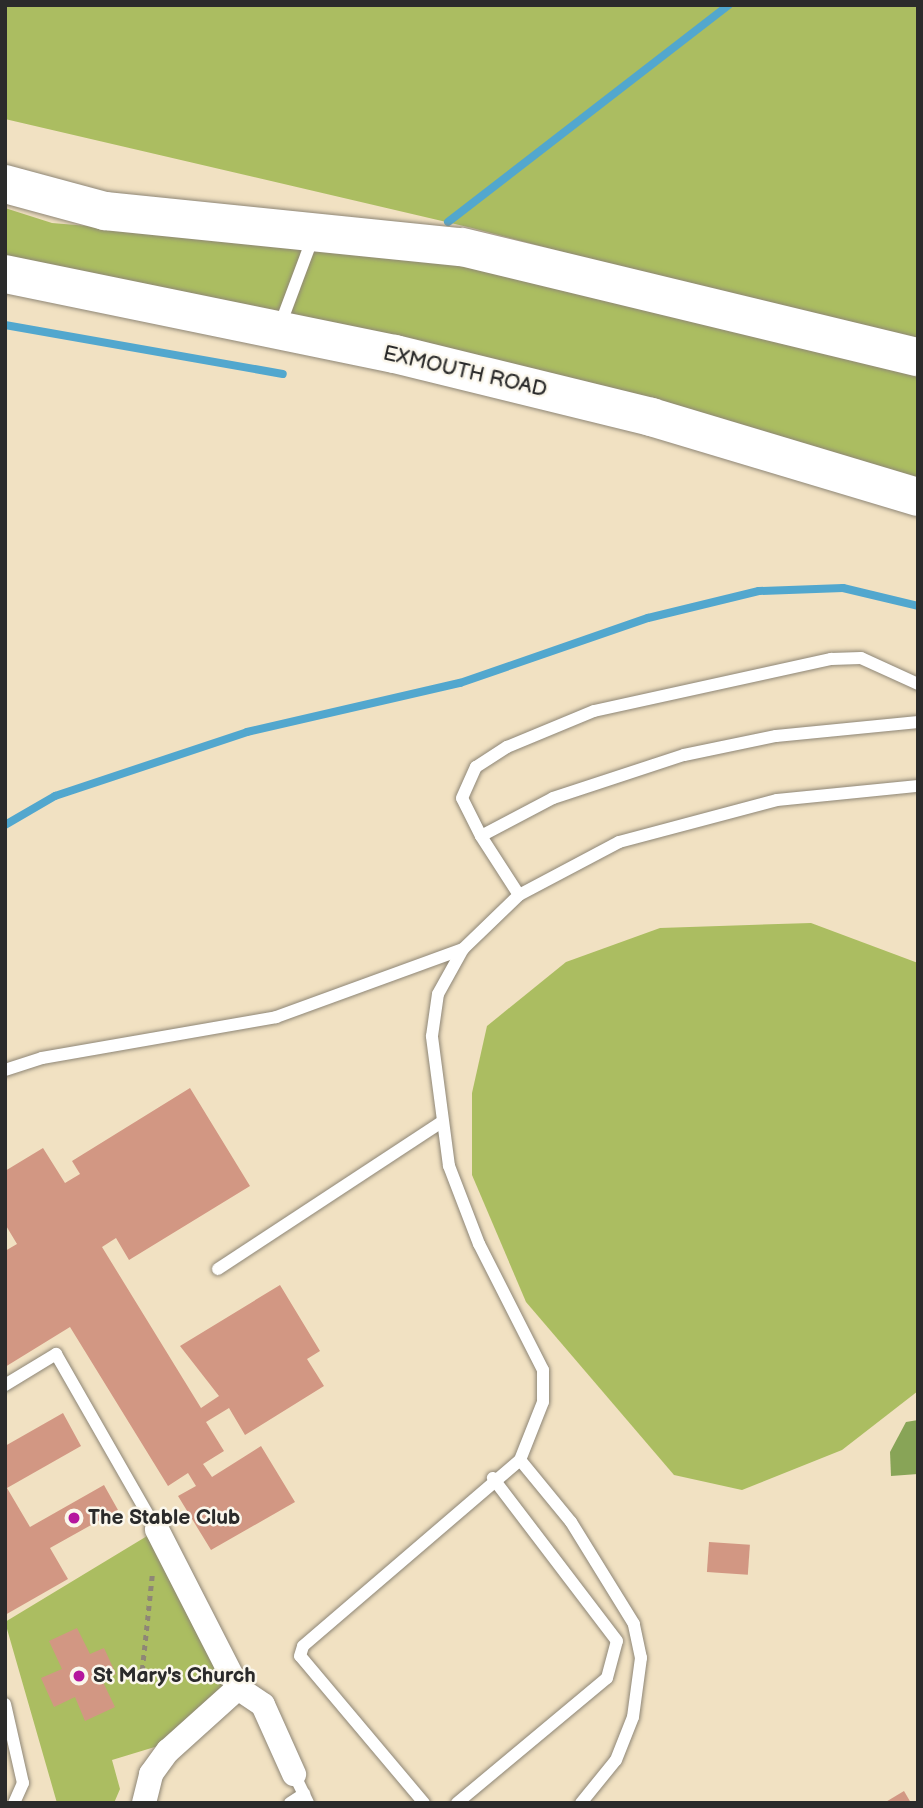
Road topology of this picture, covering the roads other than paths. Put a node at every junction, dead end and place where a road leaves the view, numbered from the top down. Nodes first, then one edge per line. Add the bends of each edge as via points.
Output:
1 (5, 184) edge
2 (315, 234) junction
3 (5, 274) edge
4 (278, 330) junction
5 (918, 358) edge
6 (918, 497) edge
7 (918, 684) edge
8 (918, 722) edge
9 (918, 786) edge
10 (481, 835) junction
11 (519, 895) junction
12 (463, 950) junction
13 (5, 1070) edge
14 (442, 1122) junction
15 (218, 1269) dead end
16 (5, 1385) edge
17 (520, 1460) junction
18 (493, 1478) junction
19 (156, 1530) joint
20 (238, 1688) junction
21 (5, 1704) edge
22 (302, 1790) edge
23 (14, 1803) edge
24 (144, 1803) edge
25 (290, 1803) edge
26 (424, 1803) edge
27 (457, 1803) edge
28 (581, 1803) edge

1 - 2 highway via 105,211
2 - 4 lane
2 - 5 highway via 461,247
3 - 4 highway, EXMOUTH ROAD
4 - 6 highway, EXMOUTH ROAD via 650,417
7 - 10 lane via 861,658 831,659 594,711 476,767 461,798
8 - 10 lane via 776,736 684,755 553,798
9 - 11 lane via 777,800 687,820 619,842
10 - 11 lane
11 - 12 lane
12 - 13 lane via 276,1017 42,1058
12 - 14 lane via 438,994 432,1037
14 - 15 lane
14 - 17 lane via 449,1166 479,1244 543,1370 543,1402
16 - 19 lane via 56,1354
17 - 18 lane
17 - 28 lane via 571,1522 634,1624 641,1658 633,1717 615,1760
18 - 26 lane via 303,1646 300,1656
18 - 27 lane via 617,1641 607,1678
19 - 20 street
20 - 22 street via 263,1704
20 - 24 street via 168,1751 151,1774
21 - 23 lane via 23,1783
22 - 25 lane

